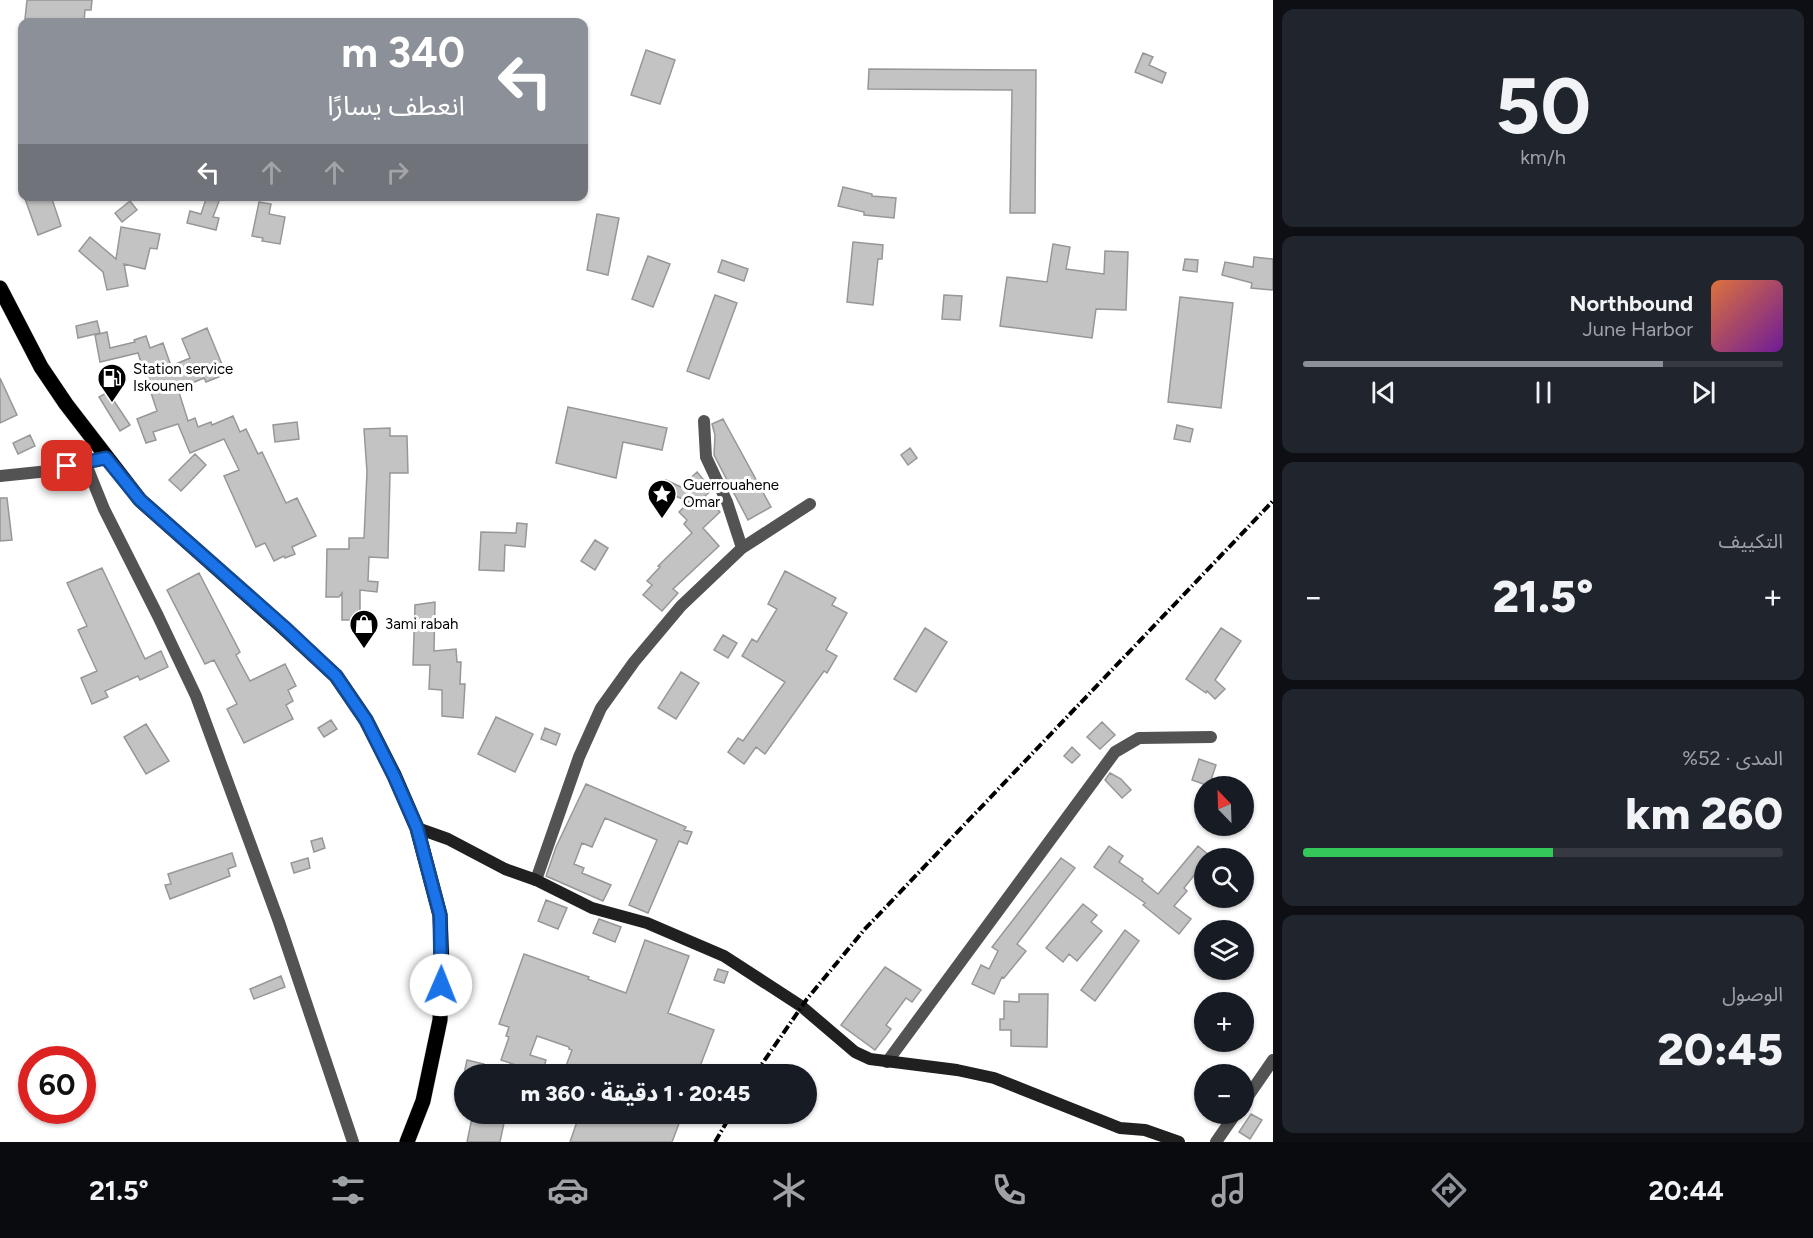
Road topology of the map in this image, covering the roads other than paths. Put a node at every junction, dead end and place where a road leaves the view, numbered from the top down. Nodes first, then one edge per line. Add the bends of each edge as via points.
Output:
1 (0, 288) edge
2 (704, 421) dead end
3 (106, 458) junction
4 (85, 462) junction
5 (0, 476) edge
6 (810, 504) dead end
7 (742, 548) junction
8 (1211, 737) dead end
9 (417, 828) junction
10 (536, 880) junction
11 (1273, 1060) edge
12 (887, 1062) junction
13 (1254, 1088) edge
14 (1228, 1124) edge
15 (353, 1142) edge
16 (407, 1142) edge
17 (1179, 1142) edge
18 (1216, 1142) edge

1 - 3 main road via 41,367
2 - 7 street via 705,457 727,502
3 - 4 street
3 - 9 main road via 140,500 336,676 366,720
4 - 5 street via 49,471
4 - 15 street via 104,510 196,696 279,922
6 - 7 street
7 - 10 street via 681,606 633,662 601,708 579,757
8 - 12 street via 1139,738 1115,752
9 - 10 street
9 - 16 main road via 440,915 442,967 440,1020 423,1101
10 - 12 street via 592,908 647,923 724,956 801,1006 855,1052
11 - 13 street
12 - 17 street via 994,1078 1120,1128 1145,1130
14 - 18 street

